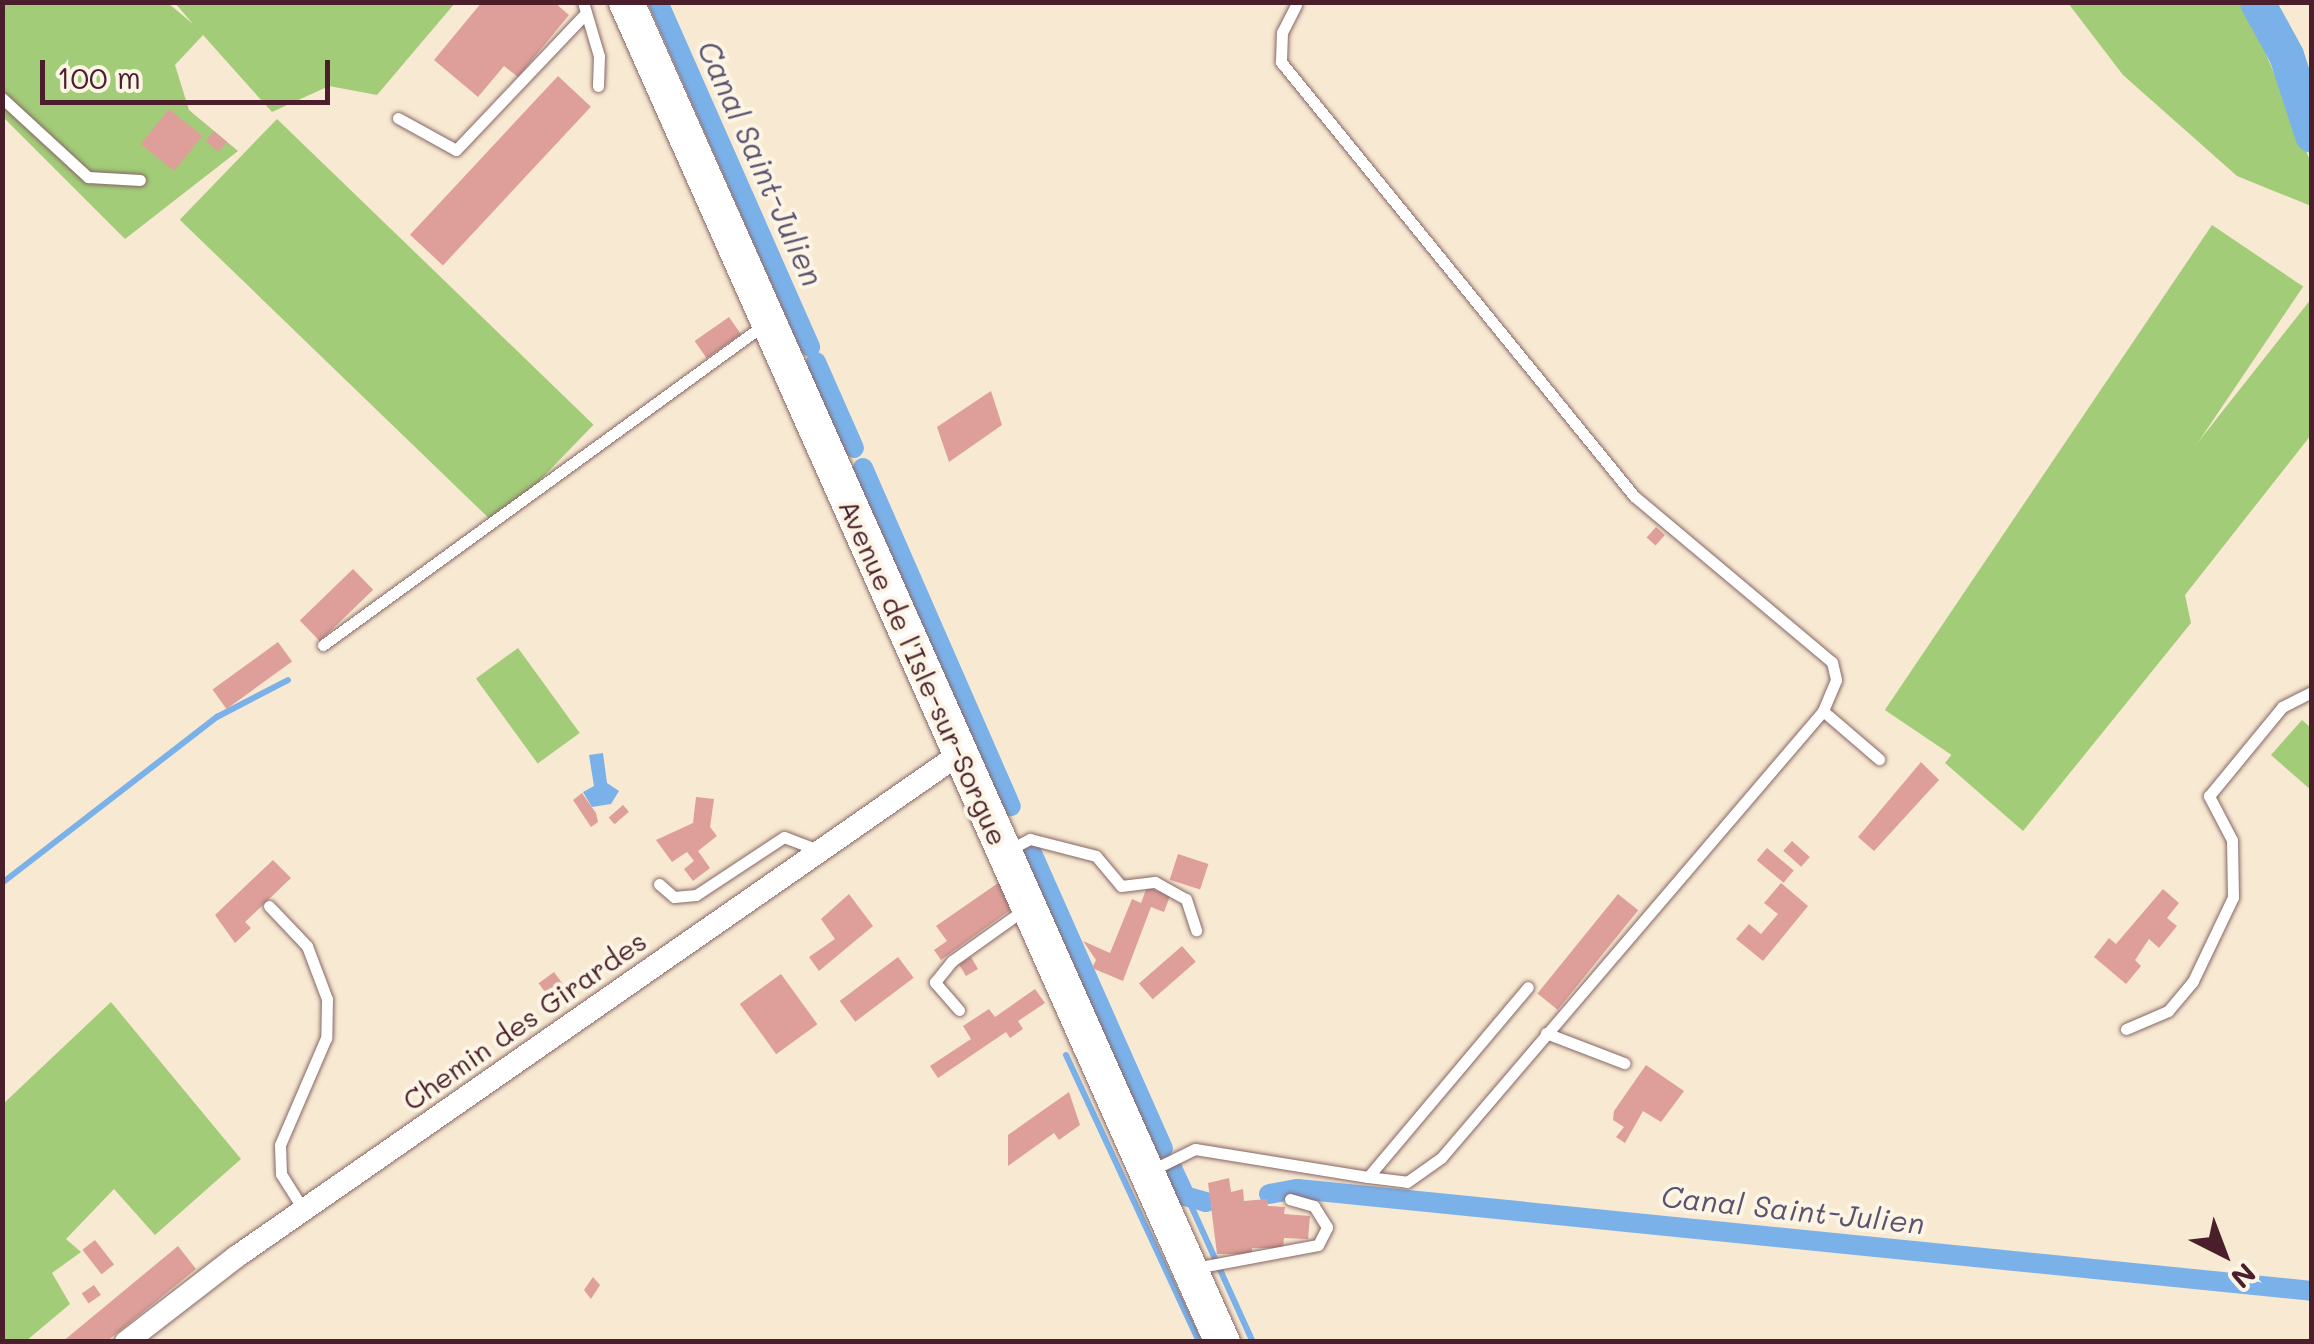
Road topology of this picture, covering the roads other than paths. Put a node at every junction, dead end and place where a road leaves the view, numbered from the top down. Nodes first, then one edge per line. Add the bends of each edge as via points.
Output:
1 (626, 2) edge
2 (1296, 5) edge
3 (585, 8) edge
4 (598, 86) dead end
5 (2, 98) edge
6 (398, 118) dead end
7 (140, 180) dead end
8 (768, 321) junction
9 (322, 644) dead end
10 (2312, 692) edge
11 (1823, 711) junction
12 (961, 754) junction
13 (1878, 760) dead end
14 (820, 851) junction
15 (1004, 852) junction
16 (660, 884) dead end
17 (269, 906) dead end
18 (1028, 907) junction
19 (1196, 930) dead end
20 (1528, 987) dead end
21 (959, 1010) dead end
22 (2126, 1029) dead end
23 (1546, 1033) junction
24 (1624, 1063) dead end
25 (1148, 1172) junction
26 (1368, 1178) junction
27 (1290, 1199) dead end
28 (303, 1210) junction
29 (1189, 1268) junction
30 (126, 1342) edge
31 (1222, 1342) edge

1 - 8 main road, Avenue de l'Isle-sur-Sorgue
2 - 11 lane via 1282,32 1281,62 1634,496 1832,662 1836,680
3 - 4 lane via 600,56
3 - 6 lane via 456,150
5 - 7 lane via 88,178
8 - 9 lane
8 - 12 main road, Avenue de l'Isle-sur-Sorgue
10 - 22 lane via 2282,707 2209,796 2232,840 2233,897 2194,980 2168,1011
11 - 13 lane
11 - 23 lane
12 - 14 street, Chemin des Girardes
12 - 15 main road, Avenue de l'Isle-sur-Sorgue
14 - 16 lane via 784,836 696,895 674,897
14 - 28 street, Chemin des Girardes
15 - 18 main road, Avenue de l'Isle-sur-Sorgue
15 - 19 lane via 1030,839 1096,856 1121,886 1155,882 1186,899
17 - 28 lane via 307,946 327,999 326,1038 280,1145 282,1174
18 - 21 lane via 952,961 935,982
18 - 25 main road, Avenue de l'Isle-sur-Sorgue
20 - 26 lane
23 - 24 lane
23 - 26 lane via 1441,1158 1407,1182
25 - 26 lane via 1195,1149
25 - 29 main road, Avenue de l'Isle-sur-Sorgue
27 - 29 lane via 1314,1206 1321,1216 1327,1227 1318,1245
28 - 30 street, Chemin des Girardes
29 - 31 main road, Avenue de l'Isle-sur-Sorgue

